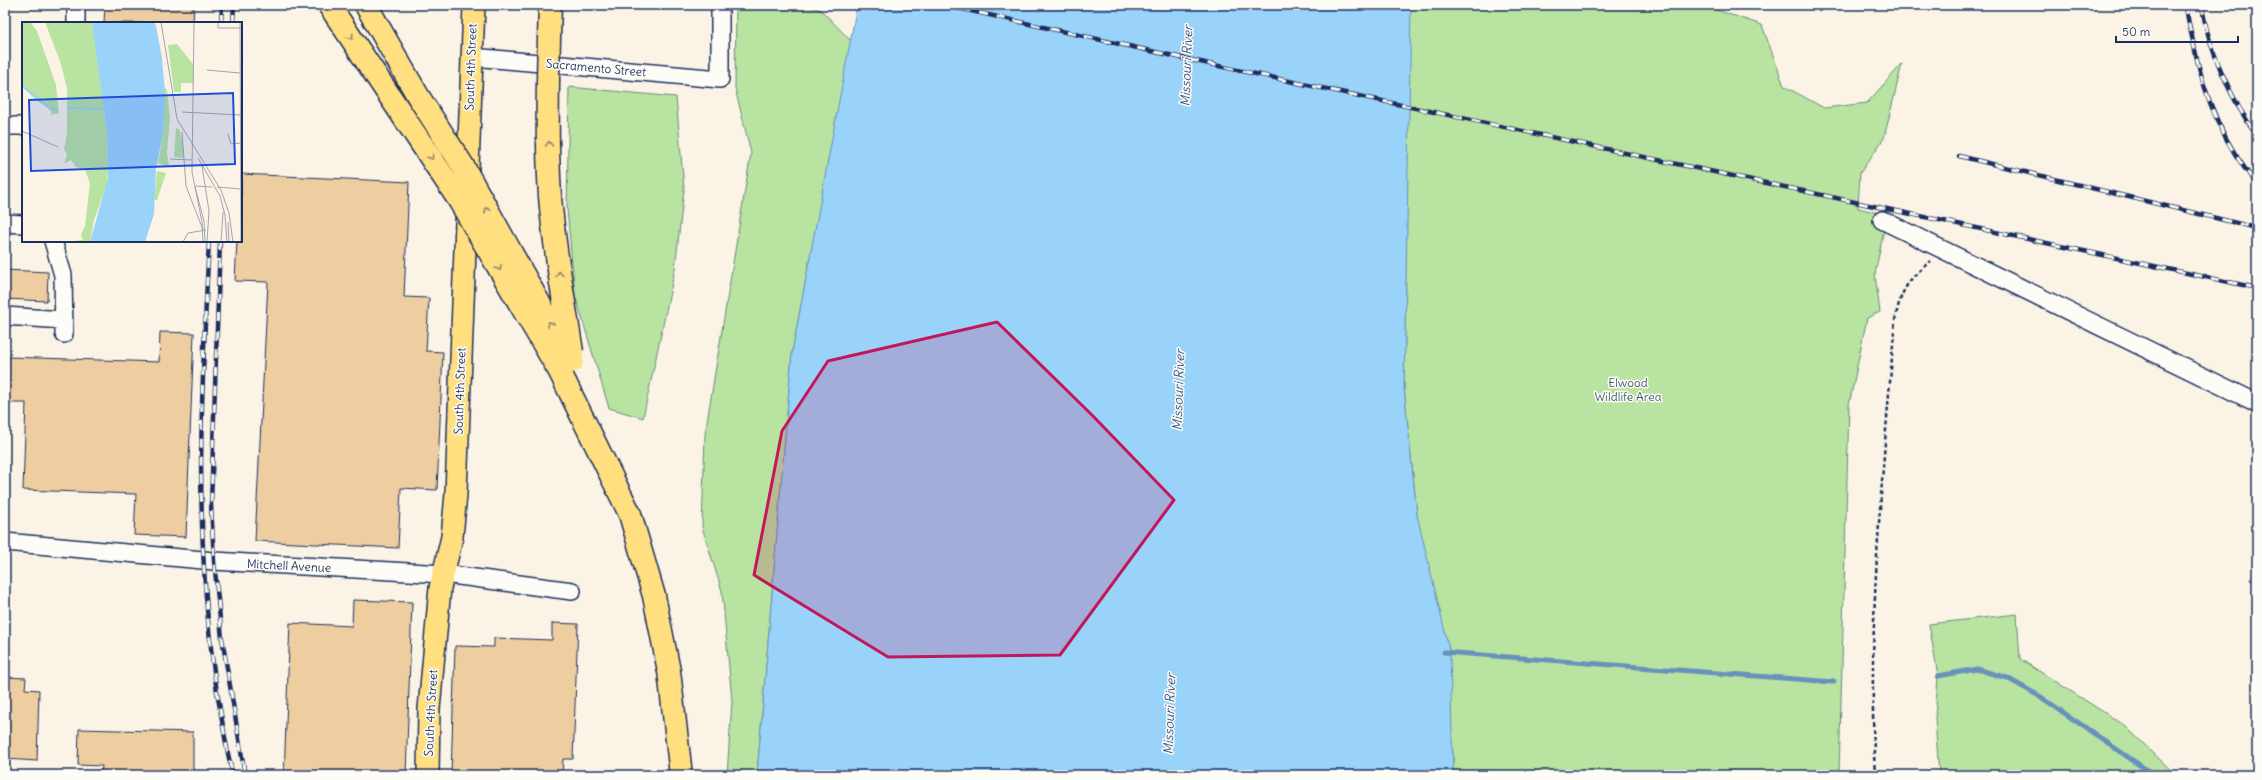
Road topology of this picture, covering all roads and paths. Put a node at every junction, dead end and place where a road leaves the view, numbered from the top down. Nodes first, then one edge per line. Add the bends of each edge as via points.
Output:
1 (76, 5) edge
2 (329, 5) edge
3 (366, 5) edge
4 (377, 5) edge
5 (474, 5) edge
6 (550, 5) edge
7 (720, 5) edge
8 (76, 22) edge
9 (472, 57) junction
10 (5, 126) edge
11 (22, 126) edge
12 (414, 130) junction
13 (1882, 220) dead end
14 (5, 223) edge
15 (22, 224) edge
16 (53, 242) edge
17 (1952, 254) junction
18 (5, 316) edge
19 (575, 367) junction
20 (2257, 403) edge
21 (5, 542) edge
22 (444, 574) junction
23 (572, 591) dead end
24 (428, 775) edge
25 (681, 775) edge
26 (1874, 775) edge

1 - 8 street
2 -> 12 highway, bridge
19 -> 3 highway, bridge via 463,166 418,96
4 - 12 highway, bridge
5 - 9 main road, South 4th Street
19 -> 6 highway, bridge via 555,244 550,195
7 - 9 street, Sacramento Street via 720,79
9 - 22 main road, South 4th Street via 456,494 452,537
10 - 11 street
12 -> 25 highway, bridge via 459,200 560,372 630,514 654,596 669,671
13 - 17 street
14 - 15 street
16 - 18 street via 63,275 64,327
17 - 20 street
17 - 26 path via 1931,261 1911,277 1899,300 1895,320 1879,510 1872,642
19 - 25 highway, bridge via 630,516 654,597 668,673
21 - 22 street, Mitchell Avenue via 214,561
22 - 23 street, Mitchell Avenue
22 - 24 main road, South 4th Street via 440,588 429,709

